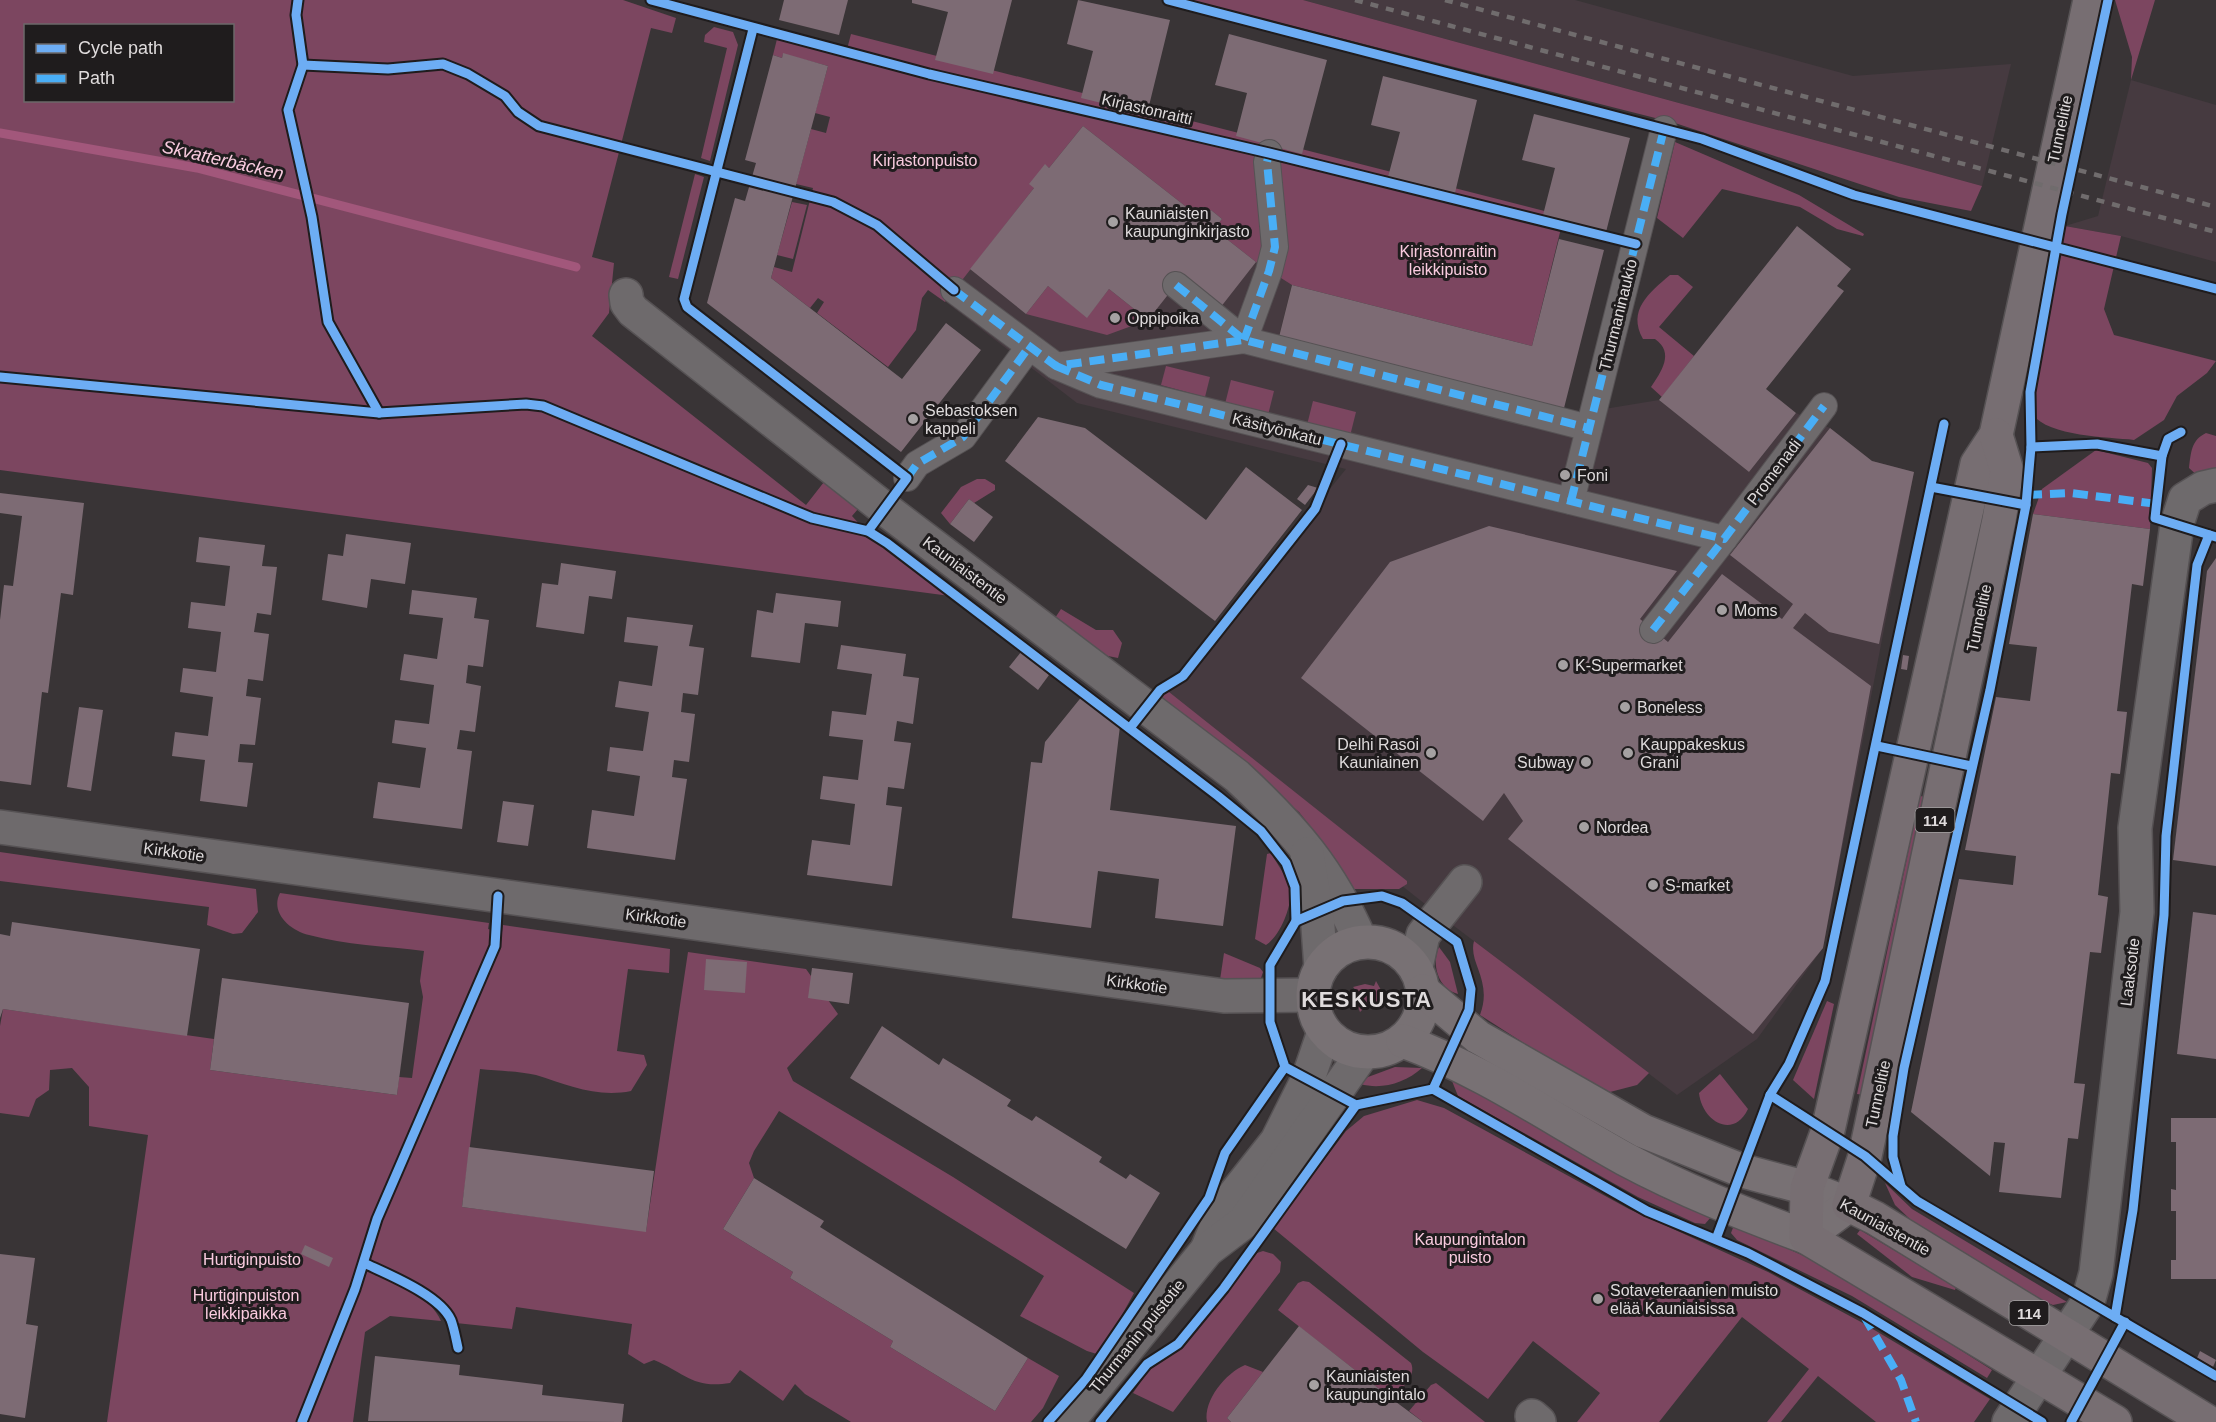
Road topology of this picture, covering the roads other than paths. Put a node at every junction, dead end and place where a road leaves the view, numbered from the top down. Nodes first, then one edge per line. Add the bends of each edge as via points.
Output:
1 (2090, 0) edge
2 (1664, 129) dead end
3 (1269, 153) dead end
4 (1176, 285) dead end
5 (954, 290) dead end
6 (626, 295) dead end
7 (1244, 340) junction
8 (1029, 347) junction
9 (1056, 366) junction
10 (1824, 406) dead end
11 (1589, 428) junction
12 (1996, 435) junction
13 (908, 478) dead end
14 (2216, 485) edge
15 (1570, 501) junction
16 (1724, 539) junction
17 (1653, 630) dead end
18 (0, 827) edge
19 (1306, 846) junction
20 (1465, 882) dead end
21 (1361, 942) junction
22 (1420, 979) junction
23 (1317, 981) junction
24 (1324, 1032) junction
25 (1403, 1041) junction
26 (1364, 1053) junction
27 (1806, 1188) junction
28 (1850, 1204) junction
29 (1806, 1237) junction
30 (1207, 1250) junction
31 (2067, 1336) junction
32 (2040, 1378) junction
33 (1067, 1422) edge
34 (2009, 1422) edge
35 (2115, 1422) edge
36 (2208, 1422) edge

1 - 12 main road, Tunnelitie
2 - 11 street, Thurmaninaukio
3 - 7 street via 1275,247
4 - 7 street
5 - 8 street, Käsityönkatu
6 - 19 street, Kauniaistentie via 633,311 885,509 1237,776
7 - 9 street
7 - 11 street
8 - 9 street, Käsityönkatu
8 - 13 street via 963,437 917,465
9 - 15 street, Käsityönkatu via 1101,385
10 - 16 street, Promenadi
11 - 15 street, Thurmaninaukio
12 - 27 main road, Tunnelitie / 114 via 1977,464 1828,1130
12 - 28 main road, Tunnelitie / 114 via 2007,471 1999,520 1866,1156
14 - 31 street, Laaksotie via 2185,499 2177,524 2135,828 2137,912 2101,1249 2088,1302
15 - 16 street
16 - 17 street, Promenadi
18 - 23 street, Kirkkotie via 1224,996
19 - 21 street, Kauniaistentie via 1343,901
19 - 23 street via 1317,913
20 - 22 street via 1423,935
21 - 22 main road via 1393,948
21 - 23 main road via 1338,951
22 - 25 main road via 1419,1018
22 - 27 main road, Kauniaistentie via 1478,1037 1643,1131 1743,1172
23 - 24 main road via 1315,1015
24 - 26 main road via 1342,1046
24 - 30 street, Thurmanin puistotie via 1308,1079 1276,1141 1224,1208
25 - 26 main road via 1384,1051
25 - 29 main road via 1446,1057 1678,1185
26 - 30 street, Thurmanin puistotie via 1244,1222
27 - 28 main road, Kauniaistentie
27 - 29 main road, Tunnelitie / 114
28 - 29 main road
28 - 31 main road, Kauniaistentie / 114
29 - 32 main road
30 - 33 street, Thurmanin puistotie
31 - 32 street, Laaksotie
31 - 36 main road, Kauniaistentie / 114
32 - 34 street, Laaksotie
32 - 35 main road

